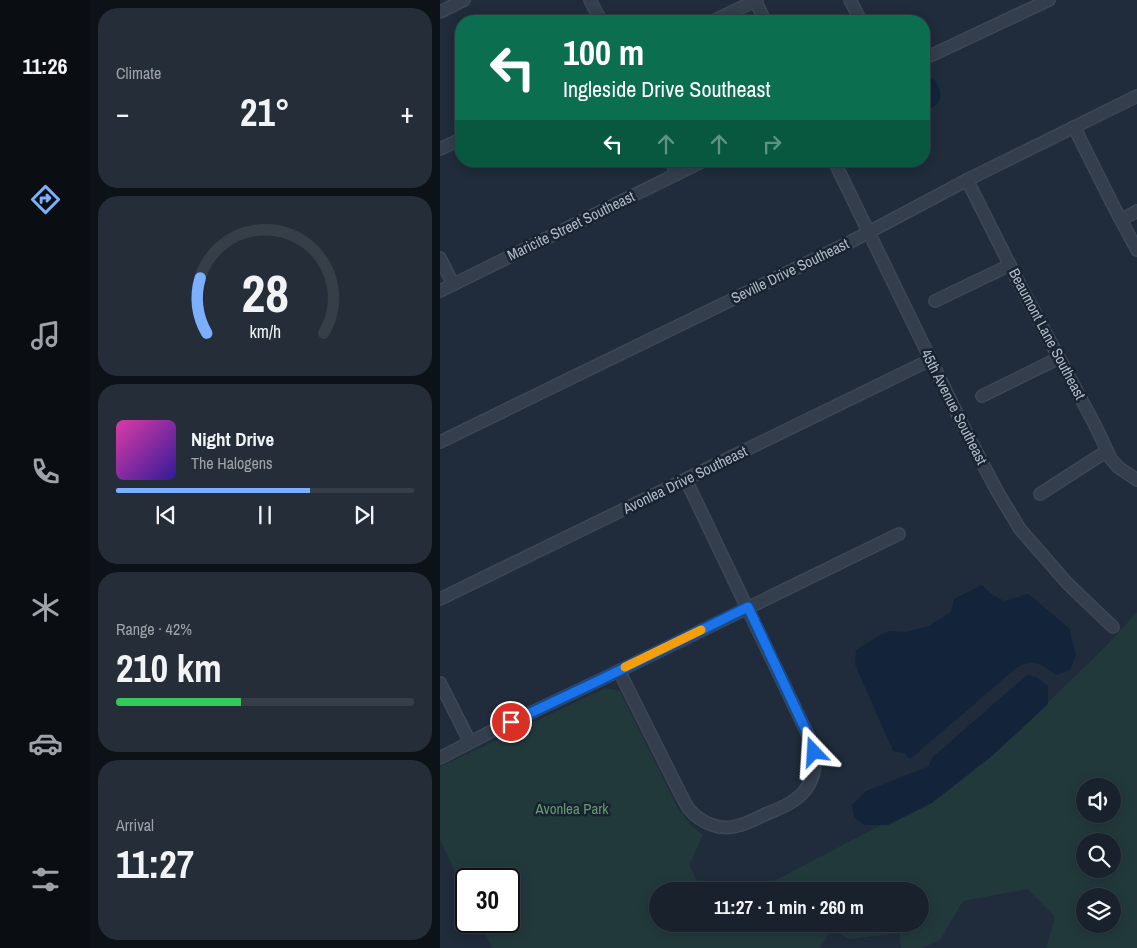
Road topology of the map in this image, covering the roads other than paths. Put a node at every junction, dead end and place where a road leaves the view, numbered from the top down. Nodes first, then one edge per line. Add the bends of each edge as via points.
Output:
1 (464, 0) edge
2 (590, 0) edge
3 (756, 0) edge
4 (850, 0) edge
5 (1049, 0) edge
6 (440, 12) edge
7 (598, 15) edge
8 (725, 15) edge
9 (762, 15) edge
10 (857, 15) edge
11 (930, 56) edge
12 (1137, 96) edge
13 (1074, 127) junction
14 (455, 142) edge
15 (440, 149) edge
16 (673, 167) edge
17 (691, 167) edge
18 (837, 167) edge
19 (677, 174) junction
20 (967, 180) junction
21 (1137, 211) edge
22 (1121, 220) junction
23 (869, 232) junction
24 (1137, 250) edge
25 (440, 258) edge
26 (1010, 265) junction
27 (453, 284) junction
28 (440, 290) edge
29 (935, 301) dead end
30 (1059, 358) junction
31 (930, 360) junction
32 (982, 396) dead end
33 (440, 442) edge
34 (1107, 451) junction
35 (686, 480) junction
36 (1137, 480) edge
37 (1040, 494) dead end
38 (899, 534) dead end
39 (440, 599) edge
40 (748, 607) junction
41 (1113, 627) dead end
42 (619, 671) junction
43 (440, 683) edge
44 (470, 742) junction
45 (440, 758) edge

1 - 6 street
2 - 7 street
3 - 8 street
3 - 9 street
4 - 10 street
5 - 11 street
12 - 13 street, Seville Drive Southeast
13 - 20 street, Seville Drive Southeast
13 - 22 street
14 - 15 street
16 - 19 street
17 - 19 street, Maricite Street Southeast
18 - 23 street, 45th Avenue Southeast
19 - 27 street, Maricite Street Southeast
20 - 23 street, Seville Drive Southeast
20 - 26 street, Beaumont Lane Southeast
21 - 22 street
22 - 24 street
23 - 31 street, 45th Avenue Southeast
23 - 33 street, Seville Drive Southeast
25 - 27 street
26 - 29 street
26 - 30 street, Beaumont Lane Southeast
27 - 28 street, Maricite Street Southeast
30 - 32 street
30 - 34 street, Beaumont Lane Southeast
31 - 35 street, Avonlea Drive Southeast
31 - 41 street, 45th Avenue Southeast via 1020,529
34 - 36 street, Beaumont Lane Southeast via 1118,467
34 - 37 street
35 - 39 street, Avonlea Drive Southeast
35 - 40 street
38 - 40 street
40 - 42 street
40 - 42 street via 814,752 815,763 809,784 802,795 787,805 728,828 712,825 696,816 680,793
42 - 44 street
43 - 44 street
44 - 45 street

